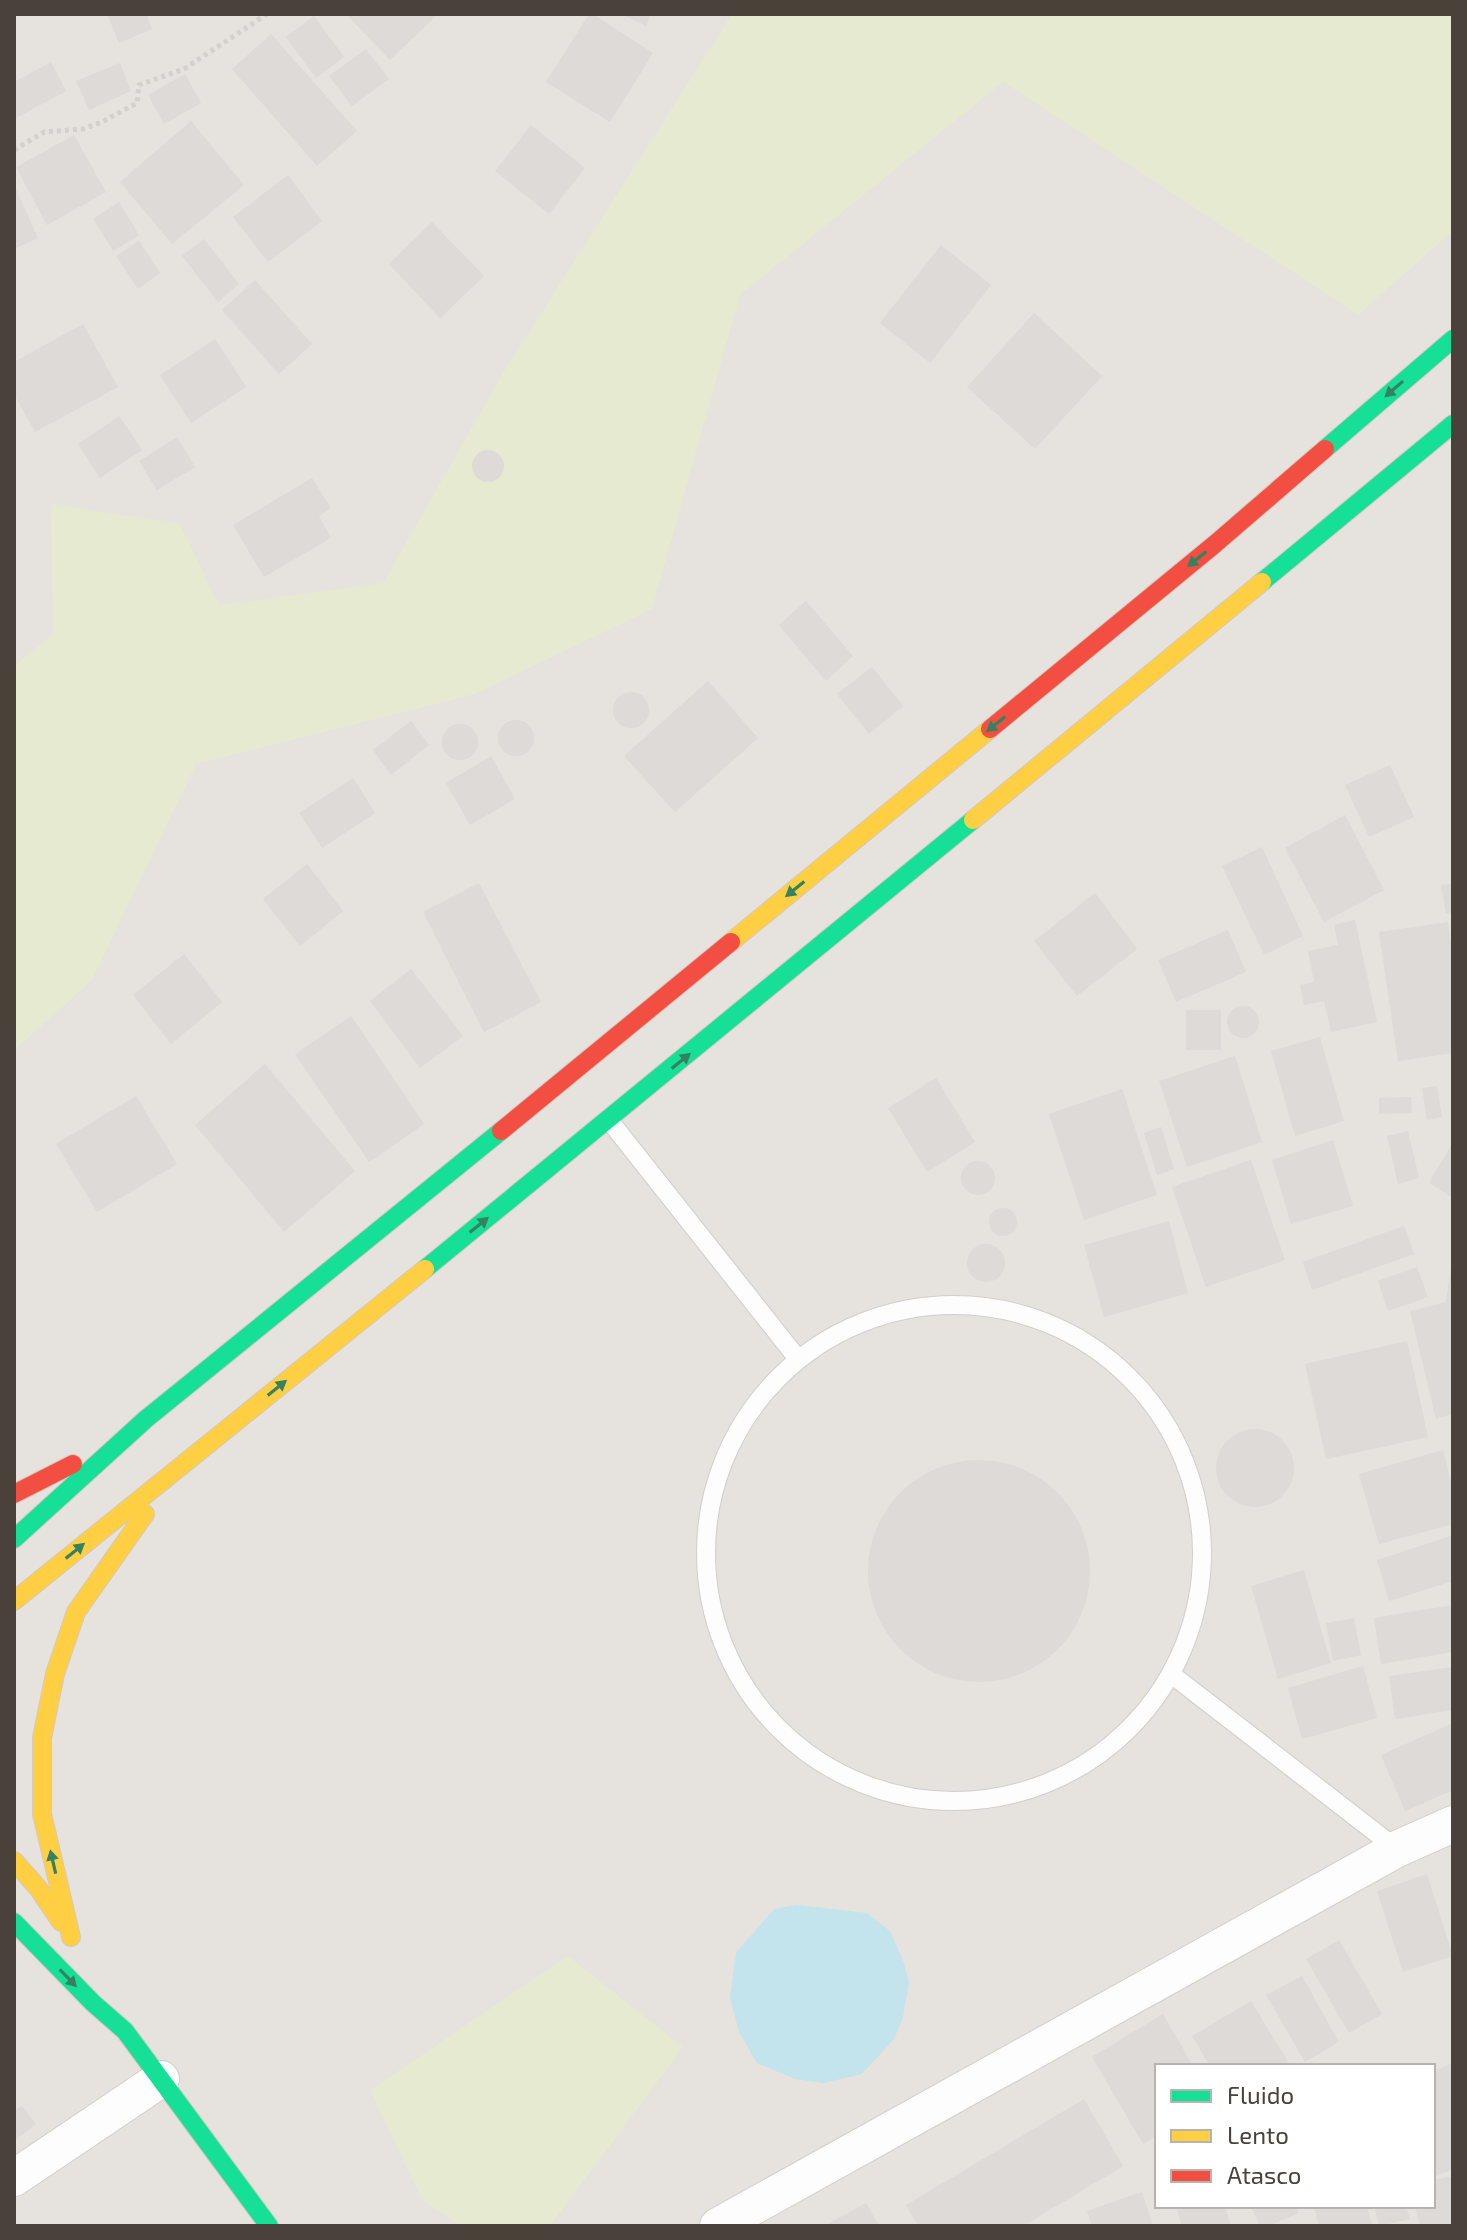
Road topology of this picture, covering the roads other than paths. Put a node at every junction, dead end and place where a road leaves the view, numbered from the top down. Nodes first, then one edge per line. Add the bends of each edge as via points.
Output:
1 (1453, 339) edge
2 (1453, 424) edge
3 (609, 1120) junction
4 (798, 1359) junction
5 (146, 1419) junction
6 (186, 1461) junction
7 (14, 1494) edge
8 (14, 1539) edge
9 (14, 1601) edge
10 (1171, 1674) junction
11 (1453, 1824) edge
12 (1397, 1849) junction
13 (14, 1861) edge
14 (14, 1922) edge
15 (106, 1990) dead end
16 (125, 2031) junction
17 (161, 2079) junction
18 (14, 2178) edge
19 (269, 2226) edge
20 (718, 2226) edge

1 -> 5 main road via 1215,544
3 -> 2 main road
3 - 4 lane
6 -> 3 main road
4 - 10 lane via 851,1326 910,1307 972,1304 1033,1317 1101,1353 1136,1384 1172,1435 1195,1493 1203,1555 1194,1617
4 - 10 lane via 752,1408 721,1468 707,1534 710,1601 732,1665 770,1722 821,1765 883,1793 949,1804 1015,1796 1078,1770 1131,1729
5 - 7 main road
5 - 8 main road
9 -> 6 main road
13 -> 6 main road via 76,1944 42,1814 42,1738 55,1674 76,1612
10 - 12 lane
11 - 12 street
12 - 20 street
14 -> 16 main road
15 - 16 main road
16 - 17 main road
17 - 18 street
17 - 19 main road

